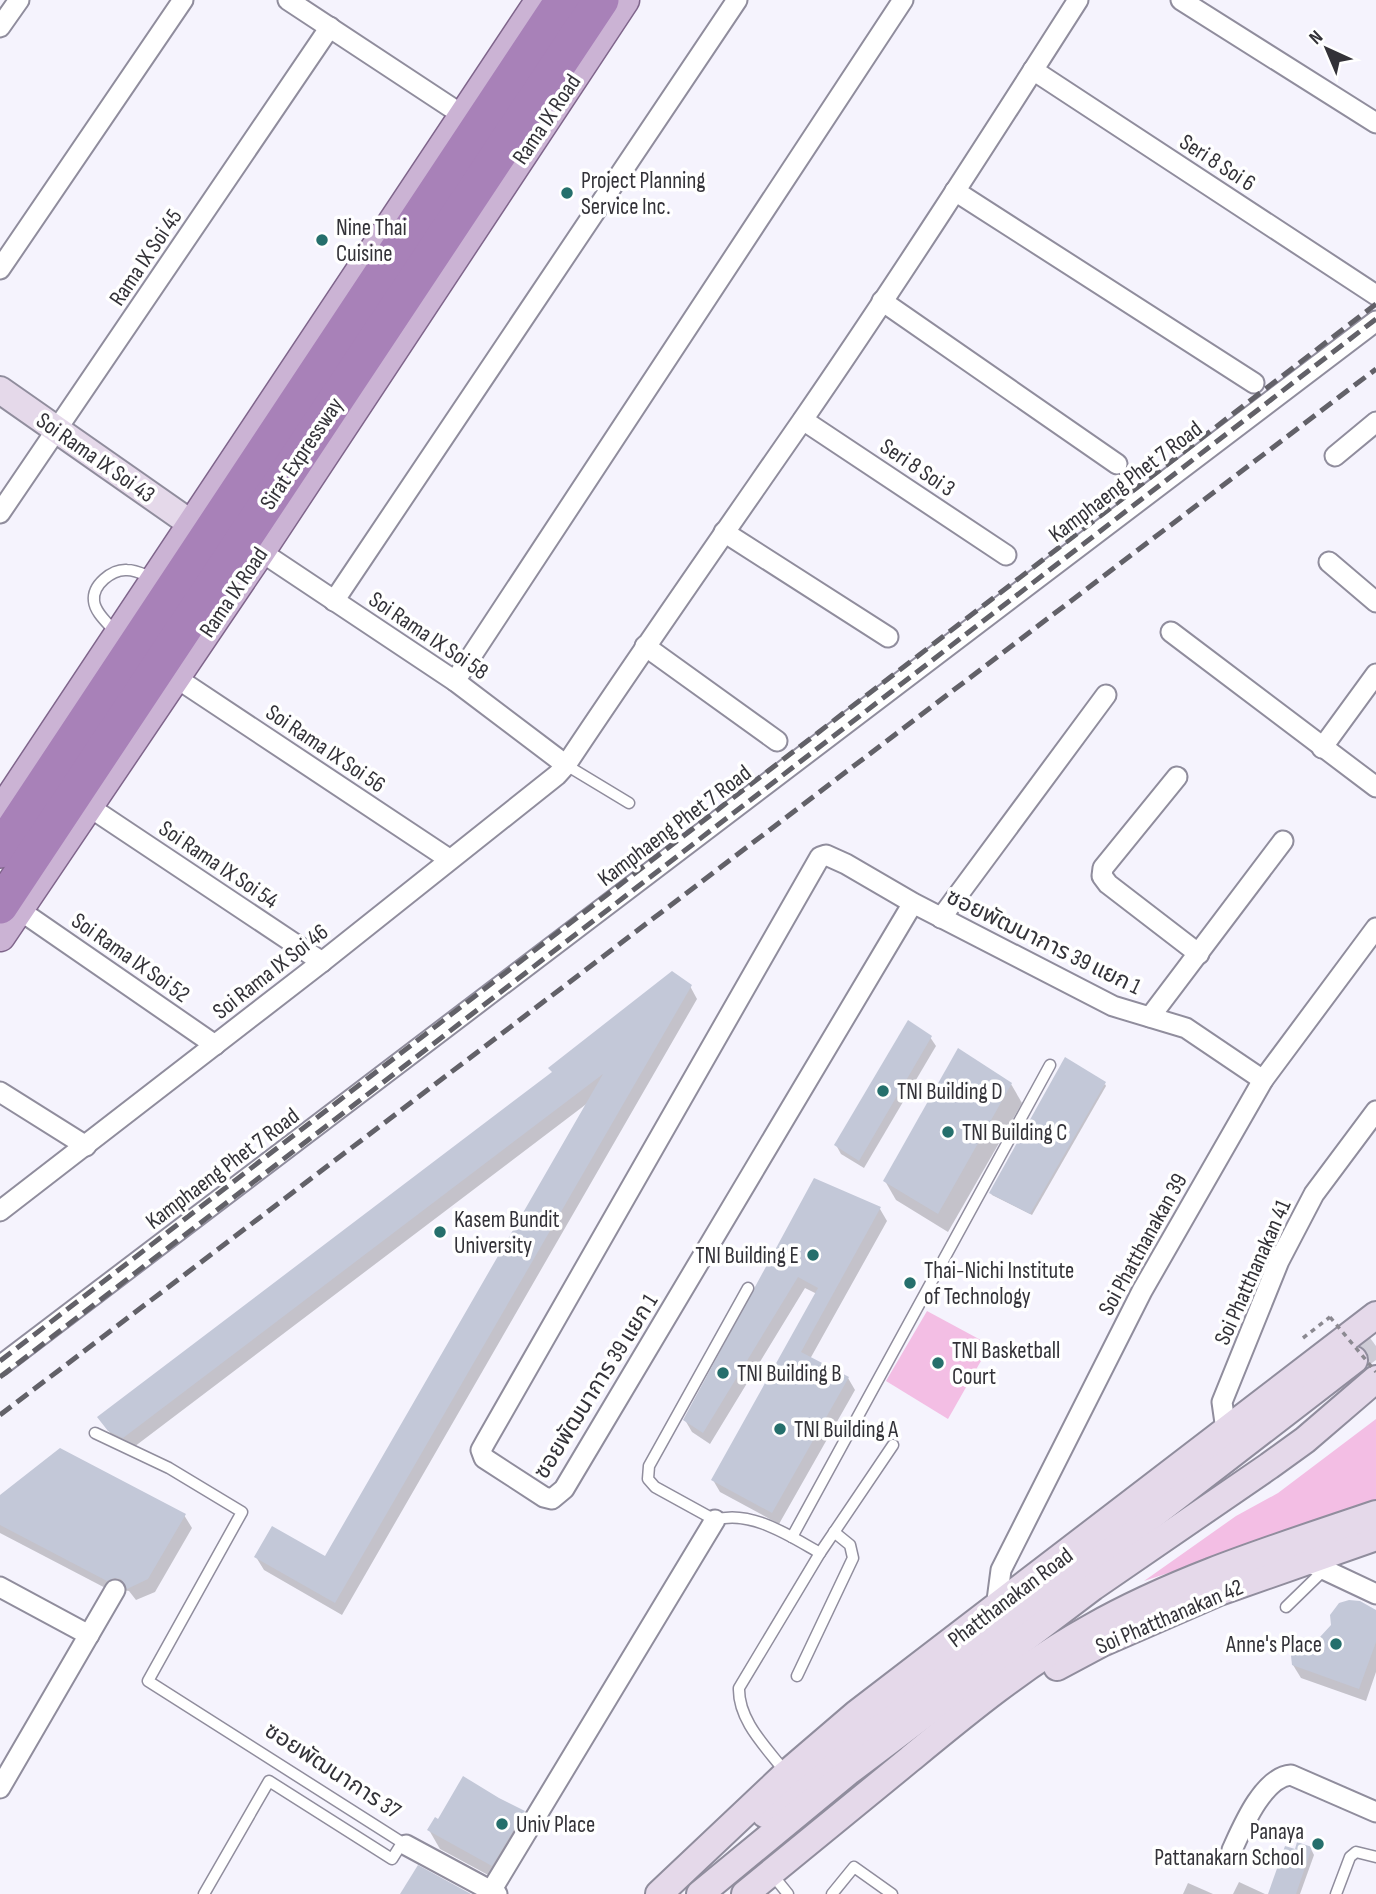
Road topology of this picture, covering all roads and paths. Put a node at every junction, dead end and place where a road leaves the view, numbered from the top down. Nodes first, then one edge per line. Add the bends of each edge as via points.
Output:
1 (19, 0) edge
2 (183, 0) edge
3 (288, 0) edge
4 (541, 0) edge
5 (563, 0) edge
6 (601, 0) edge
7 (624, 0) edge
8 (737, 0) edge
9 (903, 0) edge
10 (1078, 0) edge
11 (1181, 0) edge
12 (0, 27) edge
13 (330, 27) junction
14 (1033, 70) junction
15 (464, 116) junction
16 (1376, 123) edge
17 (955, 191) junction
18 (0, 269) edge
19 (1376, 295) edge
20 (882, 301) junction
21 (1376, 321) edge
22 (1254, 383) dead end
23 (0, 390) edge
24 (803, 420) junction
25 (1376, 422) edge
26 (57, 429) junction
27 (1335, 456) dead end
28 (1117, 464) dead end
29 (0, 513) edge
30 (193, 525) junction
31 (723, 532) junction
32 (260, 551) junction
33 (1006, 555) dead end
34 (1329, 562) dead end
35 (157, 579) junction
36 (334, 601) junction
37 (1376, 602) edge
38 (1171, 632) dead end
39 (119, 636) junction
40 (888, 637) dead end
41 (645, 646) junction
42 (1376, 674) edge
43 (175, 677) junction
44 (455, 681) junction
45 (1106, 695) dead end
46 (777, 741) dead end
47 (1322, 748) junction
48 (566, 765) junction
49 (1177, 777) dead end
50 (1376, 787) edge
51 (629, 803) dead end
52 (88, 806) junction
53 (0, 814) edge
54 (1283, 841) dead end
55 (0, 850) edge
56 (449, 859) junction
57 (913, 904) junction
58 (9, 907) edge
59 (942, 918) junction
60 (1376, 928) edge
61 (0, 936) edge
62 (1199, 954) junction
63 (322, 962) junction
64 (1150, 1017) junction
65 (215, 1045) junction
66 (1050, 1065) dead end
67 (1263, 1080) junction
68 (0, 1092) edge
69 (1376, 1111) edge
70 (86, 1146) junction
71 (0, 1211) edge
72 (748, 1288) dead end
73 (1376, 1315) edge
74 (1303, 1338) dead end
75 (0, 1366) edge
76 (1365, 1366) edge
77 (1376, 1379) tunnel mouth
78 (1226, 1430) junction
79 (95, 1433) dead end
80 (893, 1446) dead end
81 (1376, 1514) edge
82 (715, 1520) junction
83 (834, 1532) junction
84 (792, 1537) junction
85 (1376, 1537) edge
86 (820, 1553) junction
87 (1316, 1566) junction
88 (0, 1587) edge
89 (115, 1590) dead end
90 (1376, 1594) edge
91 (1286, 1607) dead end
92 (996, 1608) junction
93 (89, 1635) junction
94 (797, 1676) dead end
95 (970, 1710) junction
96 (786, 1774) junction
97 (0, 1788) edge
98 (1376, 1812) edge
99 (404, 1844) junction
100 (1232, 1850) dead end
101 (1376, 1857) edge
102 (696, 1858) junction
103 (771, 1873) junction
104 (494, 1892) edge
105 (204, 1894) edge
106 (659, 1894) edge
107 (700, 1894) edge
108 (746, 1894) edge
109 (788, 1894) edge
110 (832, 1894) edge
111 (892, 1894) edge
112 (1336, 1894) edge

1 - 12 street
2 - 18 street
3 - 13 street
4 - 15 main road
5 - 55 highway, Sirat Expressway
6 - 58 highway, Sirat Expressway
7 - 32 main road, Rama IX Road
8 - 36 street
9 - 44 street
10 - 14 street, Soi Rama IX Soi 46
11 - 16 street
13 - 15 street
13 - 26 street, Rama IX Soi 45
14 - 17 street, Soi Rama IX Soi 46
14 - 19 street, Seri 8 Soi 6
15 - 30 main road
17 - 20 street, Soi Rama IX Soi 46
17 - 22 street
20 - 24 street, Soi Rama IX Soi 46
20 - 28 street
21 - 75 street, Kamphaeng Phet 7 Road
23 - 26 main road, Soi Rama IX Soi 43
24 - 31 street, Soi Rama IX Soi 46
24 - 33 street, Seri 8 Soi 3
25 - 27 street
26 - 29 street, Rama IX Soi 45
26 - 30 main road, Soi Rama IX Soi 43
30 - 35 main road
31 - 40 street
31 - 41 street, Soi Rama IX Soi 46
32 - 36 street, Soi Rama IX Soi 58
32 - 43 main road, Rama IX Road
34 - 37 street
35 - 39 main road
35 - 39 lane via 119,570 98,586 94,601
36 - 44 street, Soi Rama IX Soi 58
38 - 47 street
39 - 53 main road
41 - 46 street
41 - 48 street, Soi Rama IX Soi 46
42 - 47 street
43 - 52 main road, Rama IX Road
43 - 56 street, Soi Rama IX Soi 56
44 - 48 street, Soi Rama IX Soi 58
45 - 59 street
47 - 50 street
48 - 51 lane
48 - 56 street, Soi Rama IX Soi 46
49 - 62 street via 1103,868 1102,876
52 - 58 main road, Rama IX Road
52 - 63 street, Soi Rama IX Soi 54
54 - 62 street
56 - 63 street, Soi Rama IX Soi 46
57 - 57 street, ซอยพัฒนาการ 39 แยก 1 via 565,1489 552,1499 544,1497 484,1458 481,1450 486,1441 816,861 826,855
57 - 59 street, ซอยพัฒนาการ 39 แยก 1
58 - 61 main road, Rama IX Road
58 - 65 street, Soi Rama IX Soi 52
59 - 64 street, ซอยพัฒนาการ 39 แยก 1 via 1113,1006
60 - 67 street, Soi Phatthanakan 39
62 - 64 street
63 - 65 street, Soi Rama IX Soi 46
64 - 67 street, ซอยพัฒนาการ 39 แยก 1 via 1186,1028
65 - 70 street, Soi Rama IX Soi 46
66 - 84 lane
67 - 92 street, Soi Phatthanakan 39 via 1135,1303 1001,1570
68 - 70 street
69 - 78 street, Soi Phatthanakan 41 via 1314,1194 1279,1261 1223,1402
70 - 71 street, Soi Rama IX Soi 46
72 - 82 lane via 647,1473 655,1487
73 - 78 main road, Phatthanakan Road
74 - 76 path, bridge via 1330,1317
76 - 102 main road via 761,1817
77 - 107 main road, Phatthanakan Road via 1287,1453 1093,1587 848,1772
78 - 92 main road, Phatthanakan Road
79 - 99 lane, ซอยพัฒนาการ 37 via 169,1468 242,1512 148,1681
80 - 83 lane
81 - 95 main road via 1223,1567 1138,1603 1058,1647
82 - 84 lane via 729,1516 749,1519
82 - 104 street
83 - 86 lane
83 - 94 lane via 852,1548 853,1558
84 - 86 lane
85 - 87 main road, Soi Phatthanakan 42
86 - 96 lane via 739,1688 743,1714
87 - 90 street
87 - 91 lane
87 - 95 main road, Soi Phatthanakan 42 via 1219,1591 1102,1643
88 - 93 street
89 - 93 street
92 - 96 main road, Phatthanakan Road via 856,1714
93 - 97 street
95 - 103 main road
96 - 102 main road, Phatthanakan Road
98 - 100 street via 1286,1776 1274,1782 1247,1817
99 - 104 street, ซอยพัฒนาการ 37
99 - 105 lane via 392,1859 269,1781
101 - 112 lane via 1356,1852 1350,1857
102 - 106 main road, Phatthanakan Road
103 - 108 main road
103 - 109 lane
110 - 111 lane via 855,1867

